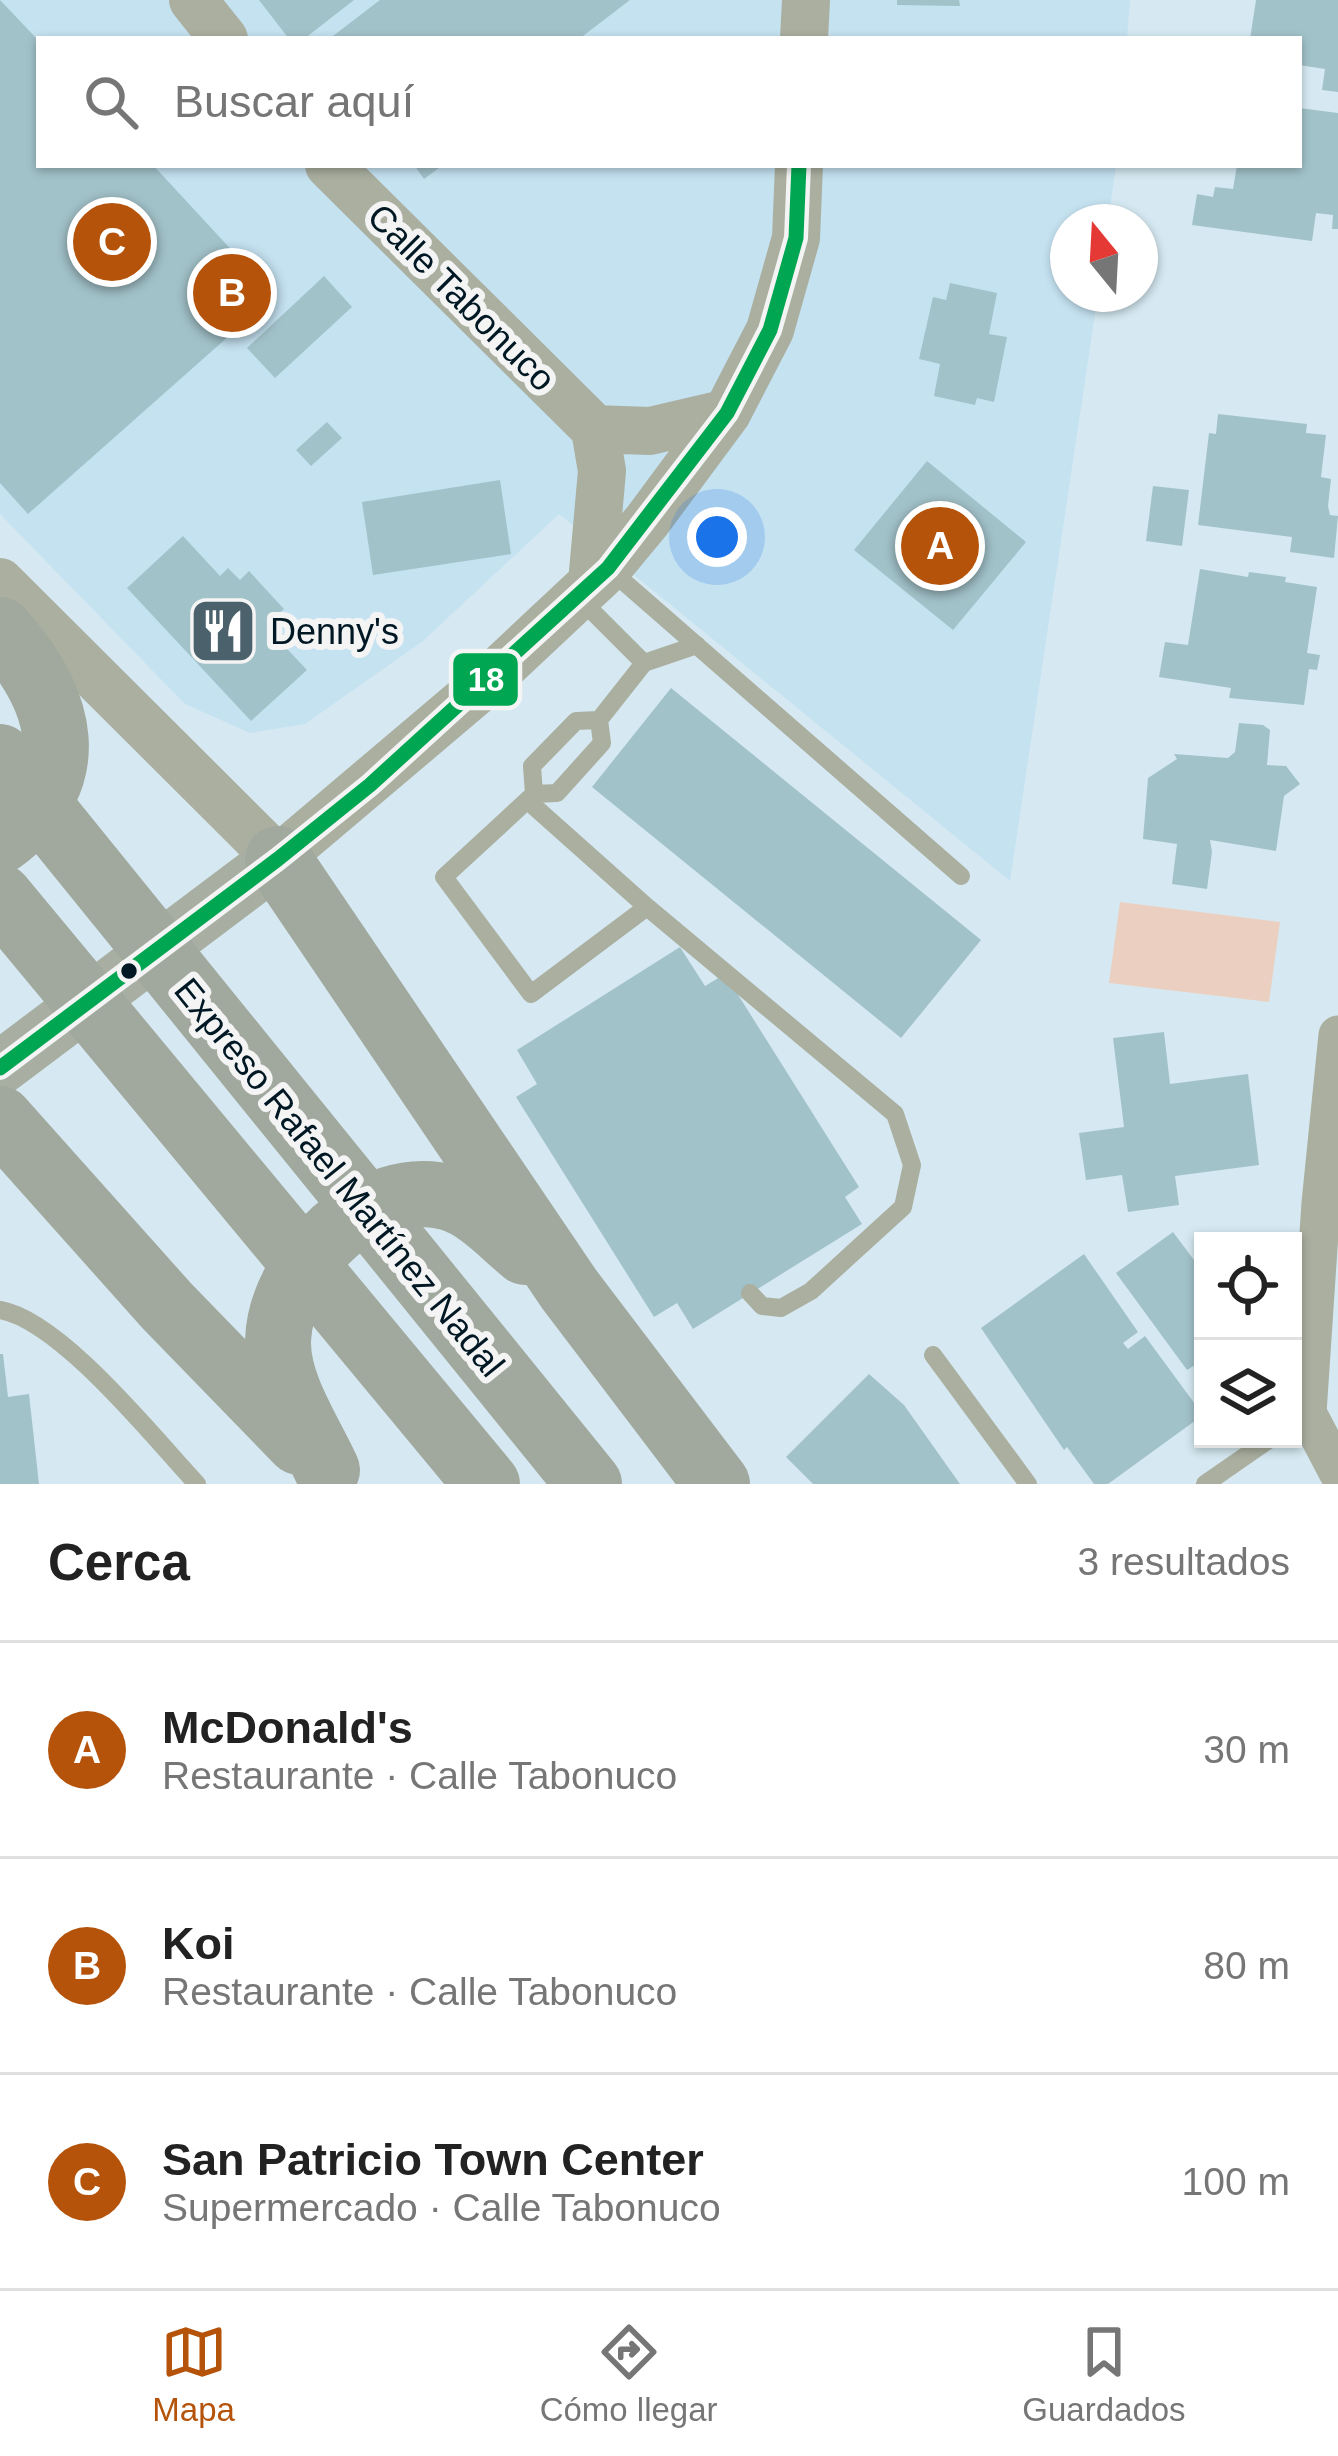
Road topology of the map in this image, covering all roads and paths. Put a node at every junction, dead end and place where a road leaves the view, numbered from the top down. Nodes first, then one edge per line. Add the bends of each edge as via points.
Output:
1 (193, 0) edge
2 (806, 0) edge
3 (222, 36) edge
4 (804, 36) edge
5 (332, 168) edge
6 (799, 168) edge
7 (727, 412) junction
8 (595, 429) junction
9 (0, 582) edge
10 (593, 582) junction
11 (0, 630) edge
12 (697, 645) junction
13 (644, 663) junction
14 (599, 720) junction
15 (0, 757) edge
16 (531, 797) junction
17 (0, 841) edge
18 (278, 859) junction
19 (961, 876) dead end
20 (0, 897) edge
21 (647, 908) junction
22 (1338, 1036) edge
23 (0, 1068) edge
24 (0, 1119) edge
25 (569, 1289) junction
26 (750, 1293) dead end
27 (0, 1310) edge
28 (933, 1355) dead end
29 (1302, 1398) edge
30 (1302, 1421) edge
31 (1257, 1448) edge
32 (1338, 1472) edge
33 (333, 1477) edge
34 (197, 1484) edge
35 (487, 1484) edge
36 (589, 1484) edge
37 (717, 1484) edge
38 (1028, 1484) edge
39 (1205, 1484) edge

1 - 3 street
2 - 4 street
5 - 8 street, Calle Tabonuco
6 - 7 street via 787,274 770,330
7 - 8 street via 650,431
7 - 10 street
8 - 10 street via 602,471
9 - 18 street
10 - 12 lane
10 - 13 lane
10 - 18 street
11 - 17 highway via 43,688 56,754 37,804
12 - 13 lane
12 - 19 lane
13 - 14 lane
14 - 16 lane via 602,743 557,793
14 - 16 lane via 576,721 537,760
15 - 36 highway, Expreso Rafael Martínez Nadal, bridge
16 - 21 lane
16 - 21 lane via 444,877 531,994
18 - 23 main road
18 - 25 highway
20 - 35 highway, bridge
21 - 26 lane via 895,1114 912,1165 903,1207 811,1291 781,1308 762,1306
22 - 29 street
24 - 33 highway
25 - 33 highway via 449,1197 417,1193 348,1221 292,1281 278,1343 283,1375
25 - 37 highway
27 - 34 lane via 80,1358
28 - 38 lane
30 - 32 street
31 - 39 lane

